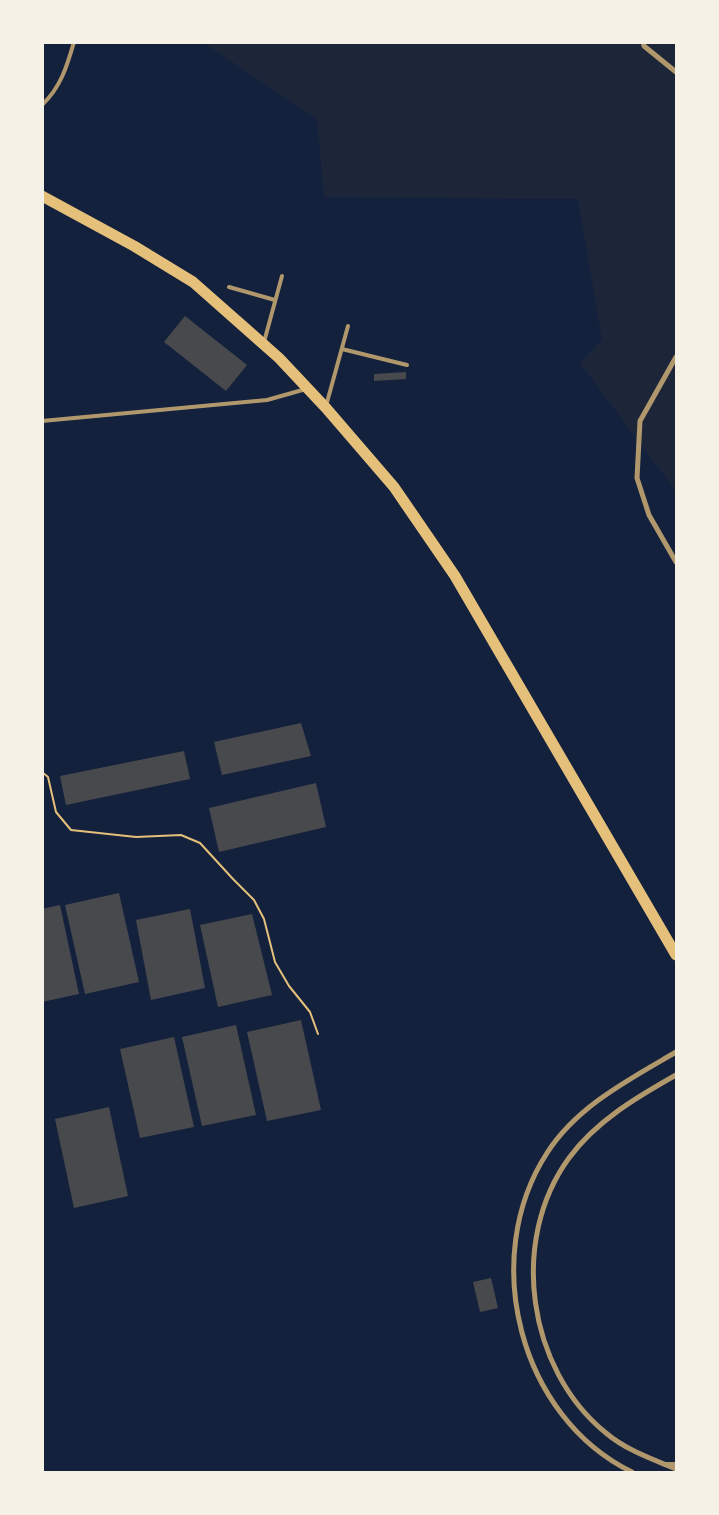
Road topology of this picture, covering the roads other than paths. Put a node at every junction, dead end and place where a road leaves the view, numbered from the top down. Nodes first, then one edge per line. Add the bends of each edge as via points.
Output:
1 (74, 42) edge
2 (643, 42) edge
3 (676, 72) edge
4 (42, 105) edge
5 (42, 196) edge
6 (282, 276) dead end
7 (230, 287) dead end
8 (275, 300) junction
9 (348, 326) dead end
10 (263, 344) junction
11 (342, 349) junction
12 (676, 357) edge
13 (407, 364) dead end
14 (308, 388) junction
15 (326, 408) junction
16 (42, 421) edge
17 (676, 562) edge
18 (676, 956) edge
19 (676, 1052) edge
20 (676, 1076) edge
21 (662, 1463) junction
22 (676, 1464) edge
23 (676, 1469) edge
24 (632, 1472) edge

1 - 4 lane via 65,73
2 - 3 street
5 - 10 main road via 193,282
6 - 8 lane
7 - 8 lane
8 - 10 lane
9 - 11 lane
10 - 14 main road
11 - 13 lane
11 - 15 lane
12 - 17 street via 640,421 637,478 649,515
14 - 15 main road
14 - 16 lane via 267,400
15 - 18 main road via 394,487 455,576
19 - 24 street via 607,1094 562,1133 531,1183 515,1242 513,1274 518,1316 541,1384 586,1441
20 - 21 street via 612,1115 570,1156 544,1207 536,1237 534,1265 534,1292 542,1333 552,1363 568,1389 606,1433 631,1450
21 - 22 lane
21 - 23 street

